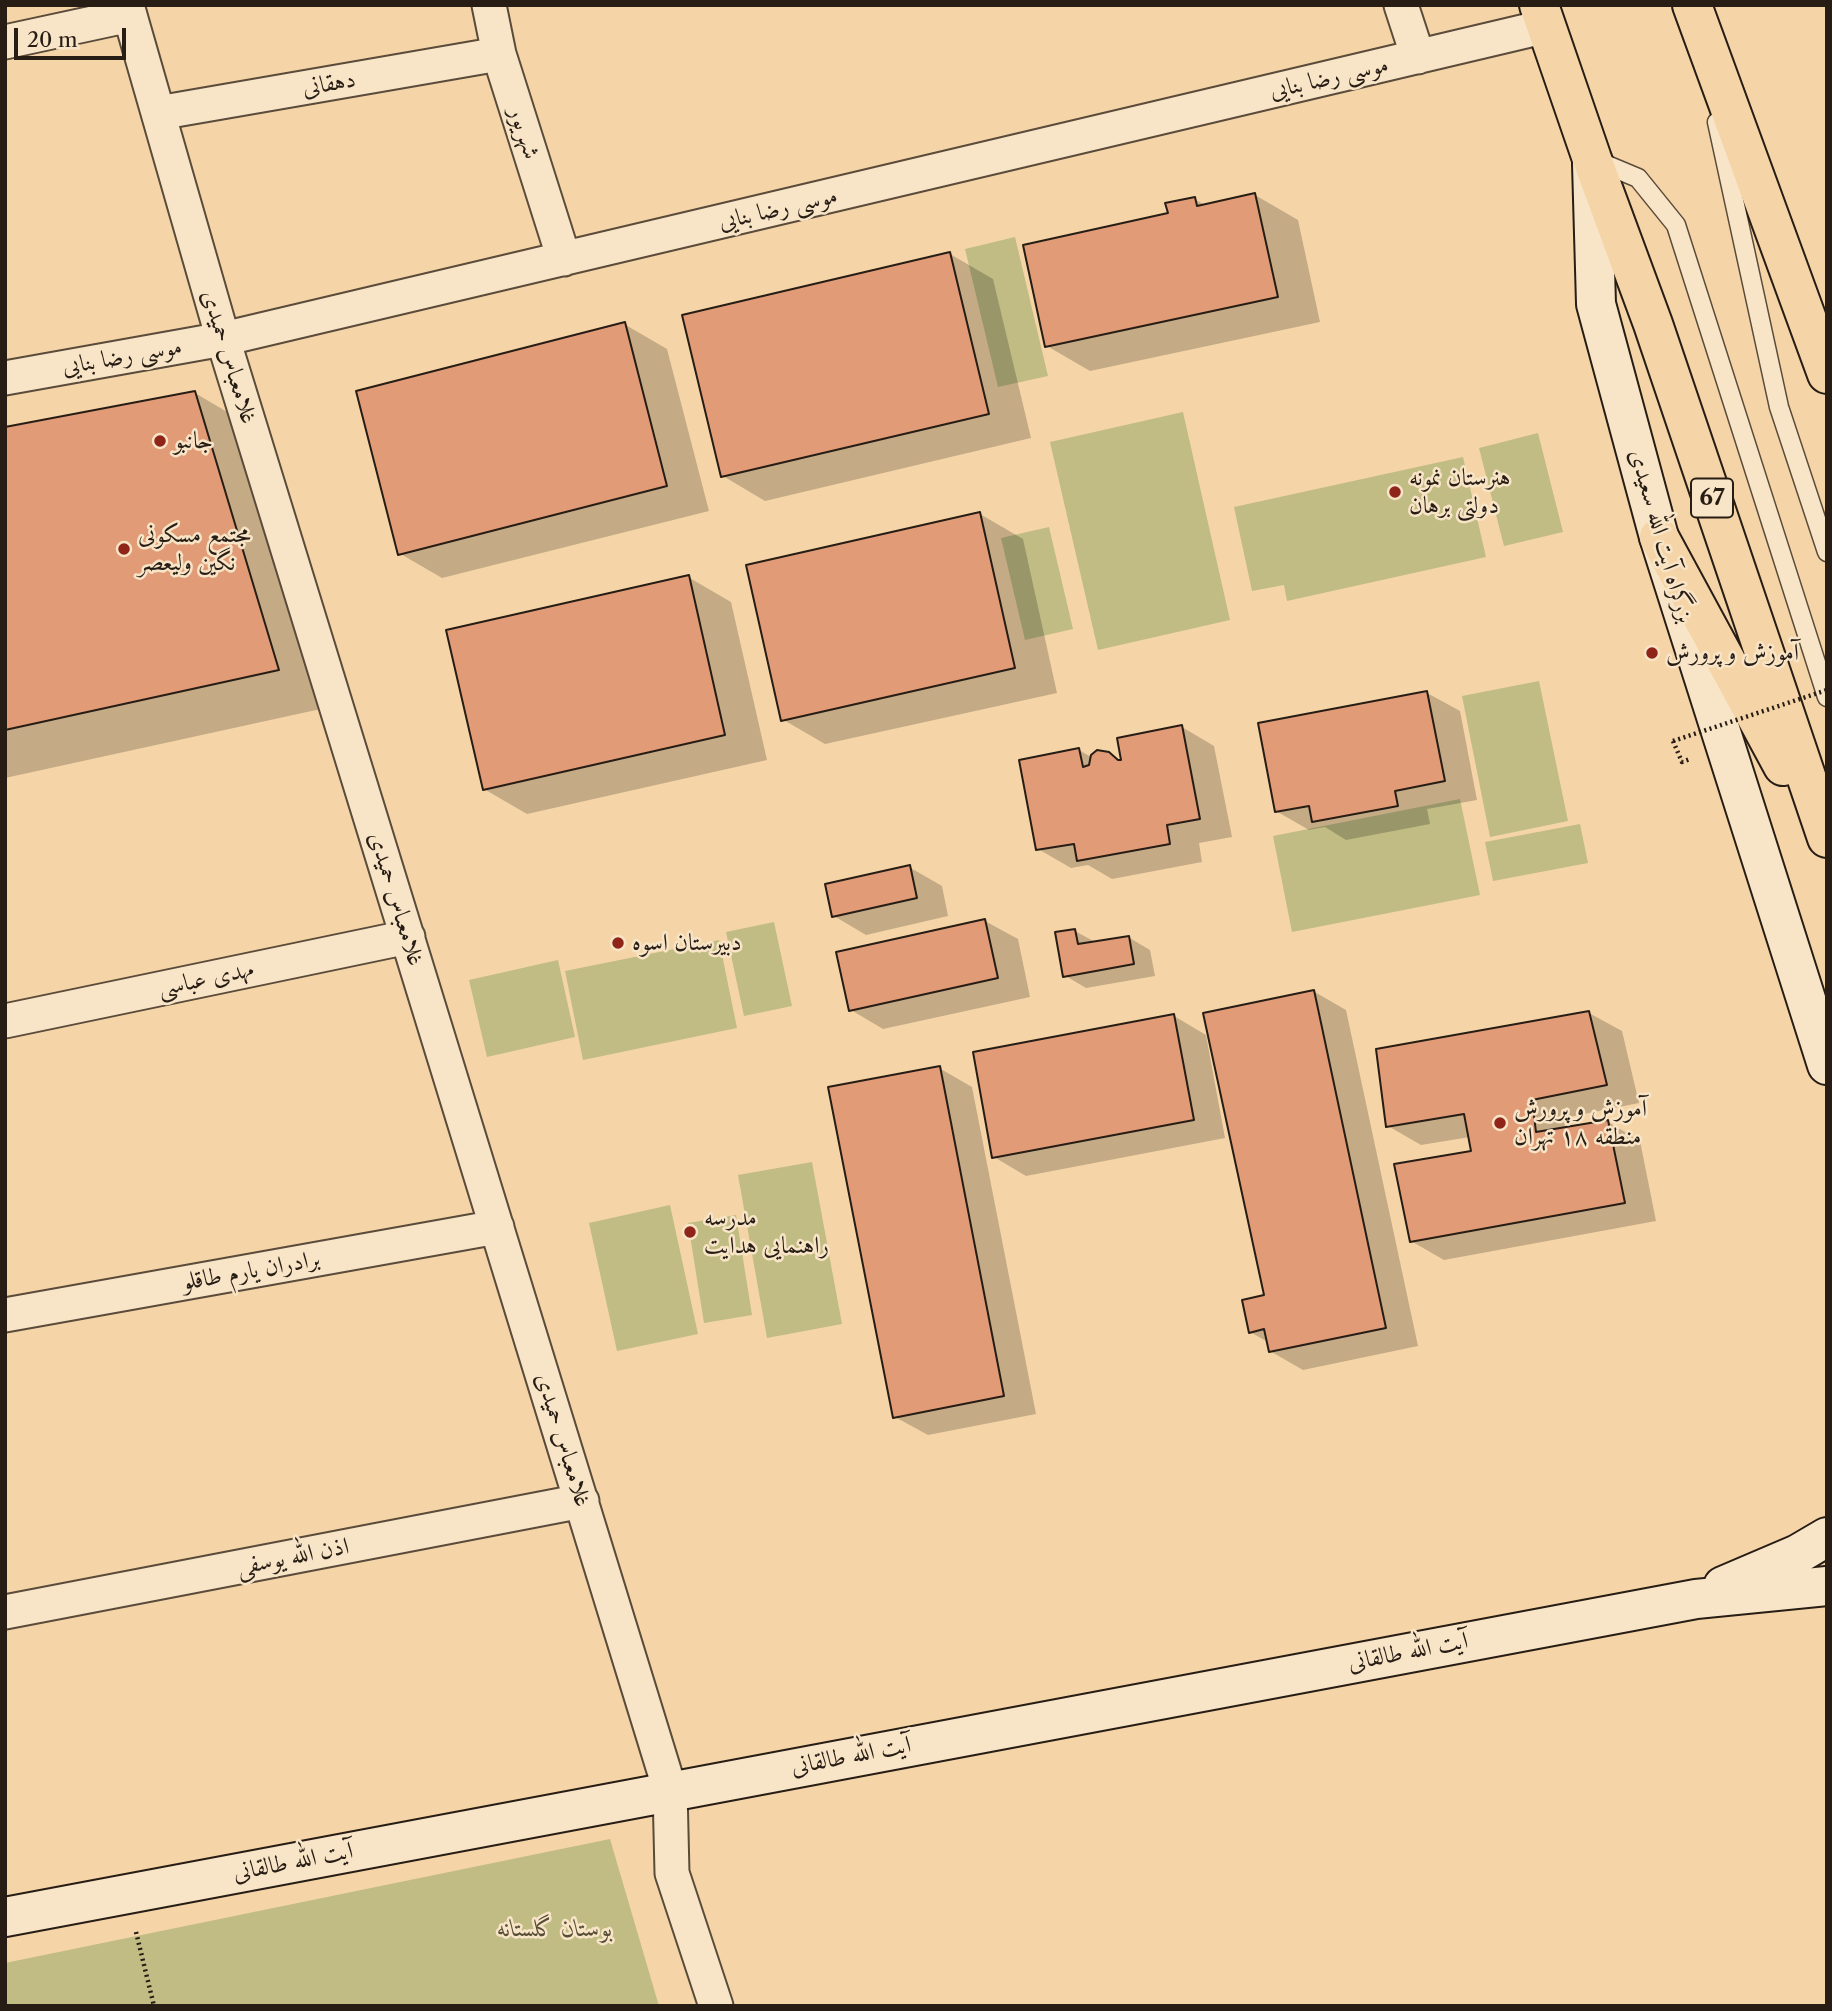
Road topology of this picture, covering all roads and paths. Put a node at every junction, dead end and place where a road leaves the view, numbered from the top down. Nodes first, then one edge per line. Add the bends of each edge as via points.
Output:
1 (489, 5) edge
2 (1401, 5) edge
3 (129, 10) edge
4 (1693, 10) edge
5 (1543, 16) edge
6 (5, 42) edge
7 (499, 54) junction
8 (1418, 57) junction
9 (158, 113) junction
10 (1592, 159) junction
11 (564, 260) junction
12 (223, 339) junction
13 (1826, 372) edge
14 (5, 378) edge
15 (1659, 537) junction
16 (1827, 552) edge
17 (1827, 690) edge
18 (1827, 697) edge
19 (1682, 762) dead end
20 (1827, 838) edge
21 (1827, 846) edge
22 (408, 937) junction
23 (5, 1021) edge
24 (1827, 1065) edge
25 (497, 1227) junction
26 (5, 1315) edge
27 (582, 1501) junction
28 (1827, 1537) edge
29 (1827, 1587) edge
30 (1696, 1598) junction
31 (5, 1612) edge
32 (670, 1790) junction
33 (128, 1893) junction
34 (5, 1917) edge
35 (154, 2006) edge
36 (716, 2006) edge

1 - 7 street, شهریور
2 - 8 street
3 - 6 street
3 - 9 street, غلامعباس حمیدی
4 - 13 highway
4 - 16 lane via 1779,407
5 - 8 street, موسی رضا بنایی
5 - 10 highway, بزرگراه آیت الله سعیدی / 67
7 - 9 street, دهقانی
7 - 11 street, شهریور
8 - 11 street, موسی رضا بنایی
9 - 12 street, غلامعباس حمیدی
10 - 15 main road, بزرگراه آیت الله سعیدی via 1596,304
10 - 18 lane via 1638,178 1676,225
10 - 20 highway, بزرگراه آیت الله سعیدی / 67 via 1658,337
11 - 12 street, موسی رضا بنایی
12 - 14 street, موسی رضا بنایی
12 - 22 street, غلامعباس حمیدی
15 - 21 highway
15 - 24 main road, بزرگراه آیت الله سعیدی
17 - 19 path, bridge via 1673,741
22 - 23 street, مهدی عباسی
22 - 25 street, غلامعباس حمیدی
25 - 26 street, برادران یارم طاقلو
25 - 27 street, غلامعباس حمیدی
27 - 31 street, اذن الله یوسفی
27 - 32 street, غلامعباس حمیدی
28 - 30 main road, آیت الله طالقانی
29 - 30 main road, آیت الله طالقانی
30 - 32 main road, آیت الله طالقانی
32 - 33 main road, آیت الله طالقانی
32 - 36 street, غلامعباس حمیدی via 672,1873
33 - 34 main road, آیت الله طالقانی
33 - 35 path

